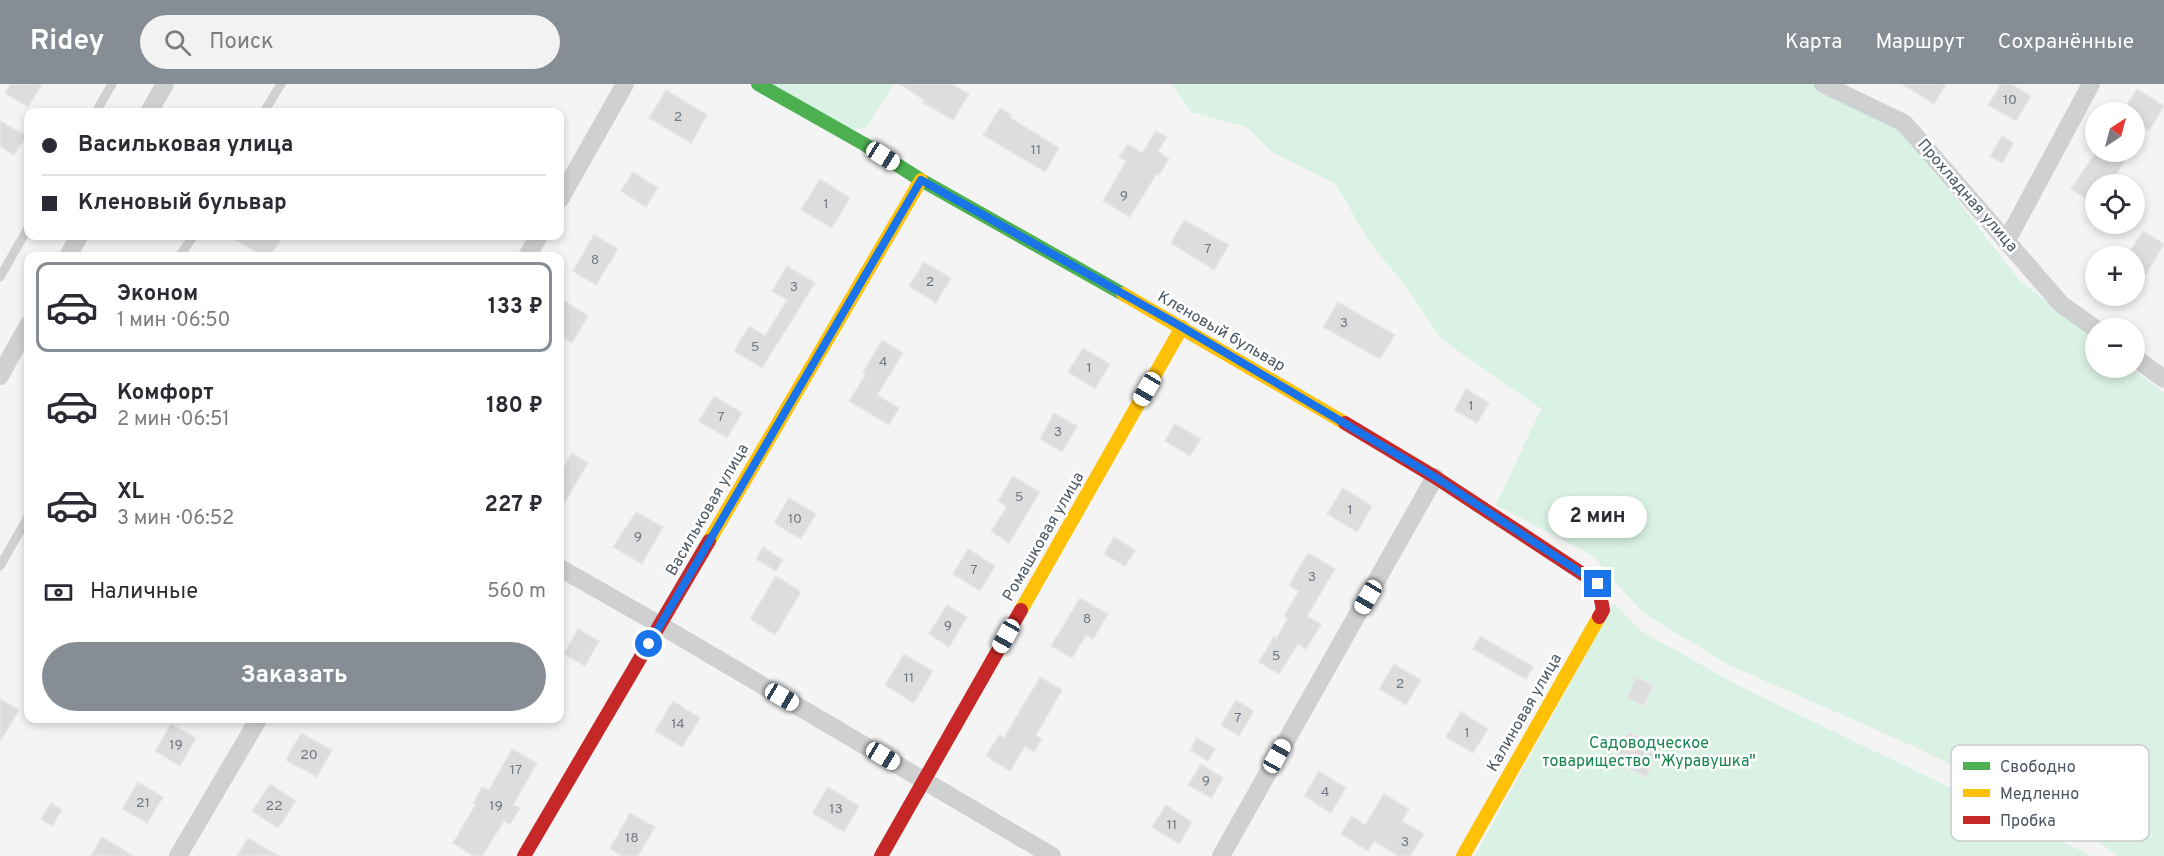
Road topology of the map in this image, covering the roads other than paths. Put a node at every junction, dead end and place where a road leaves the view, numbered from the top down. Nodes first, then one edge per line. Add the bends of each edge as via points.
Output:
1 (112, 84) edge
2 (165, 84) edge
3 (281, 84) edge
4 (626, 84) edge
5 (758, 84) edge
6 (1823, 84) edge
7 (2091, 84) edge
8 (98, 108) edge
9 (151, 108) edge
10 (266, 108) edge
11 (921, 180) junction
12 (564, 192) edge
13 (24, 235) edge
14 (2006, 242) junction
15 (0, 277) edge
16 (2085, 321) edge
17 (1182, 327) junction
18 (24, 332) edge
19 (2145, 365) edge
20 (0, 376) edge
21 (2164, 379) edge
22 (1435, 477) junction
23 (24, 524) edge
24 (0, 566) edge
25 (564, 570) edge
26 (1598, 584) joint
27 (660, 625) junction
28 (256, 723) edge
29 (924, 780) junction
30 (178, 856) edge
31 (524, 856) edge
32 (881, 856) edge
33 (1052, 856) edge
34 (1221, 856) edge
35 (1463, 856) edge

1 - 8 lane
2 - 9 street
3 - 10 lane
4 - 12 street
5 - 11 street, Кленовый бульвар
6 - 14 street, Прохладная улица via 1904,123
7 - 14 street
11 - 17 street, Кленовый бульвар
11 - 27 street, Васильковая улица
13 - 15 lane
14 - 16 street, Прохладная улица via 2061,304
17 - 22 street, Кленовый бульвар
17 - 29 street, Ромашковая улица
18 - 20 street
19 - 21 street
22 - 26 street, Кленовый бульвар
22 - 34 street
23 - 24 lane
25 - 27 street
26 - 35 street, Калиновая улица via 1604,610
27 - 29 street
27 - 31 street, Васильковая улица
28 - 30 street
29 - 32 street, Ромашковая улица
29 - 33 street

